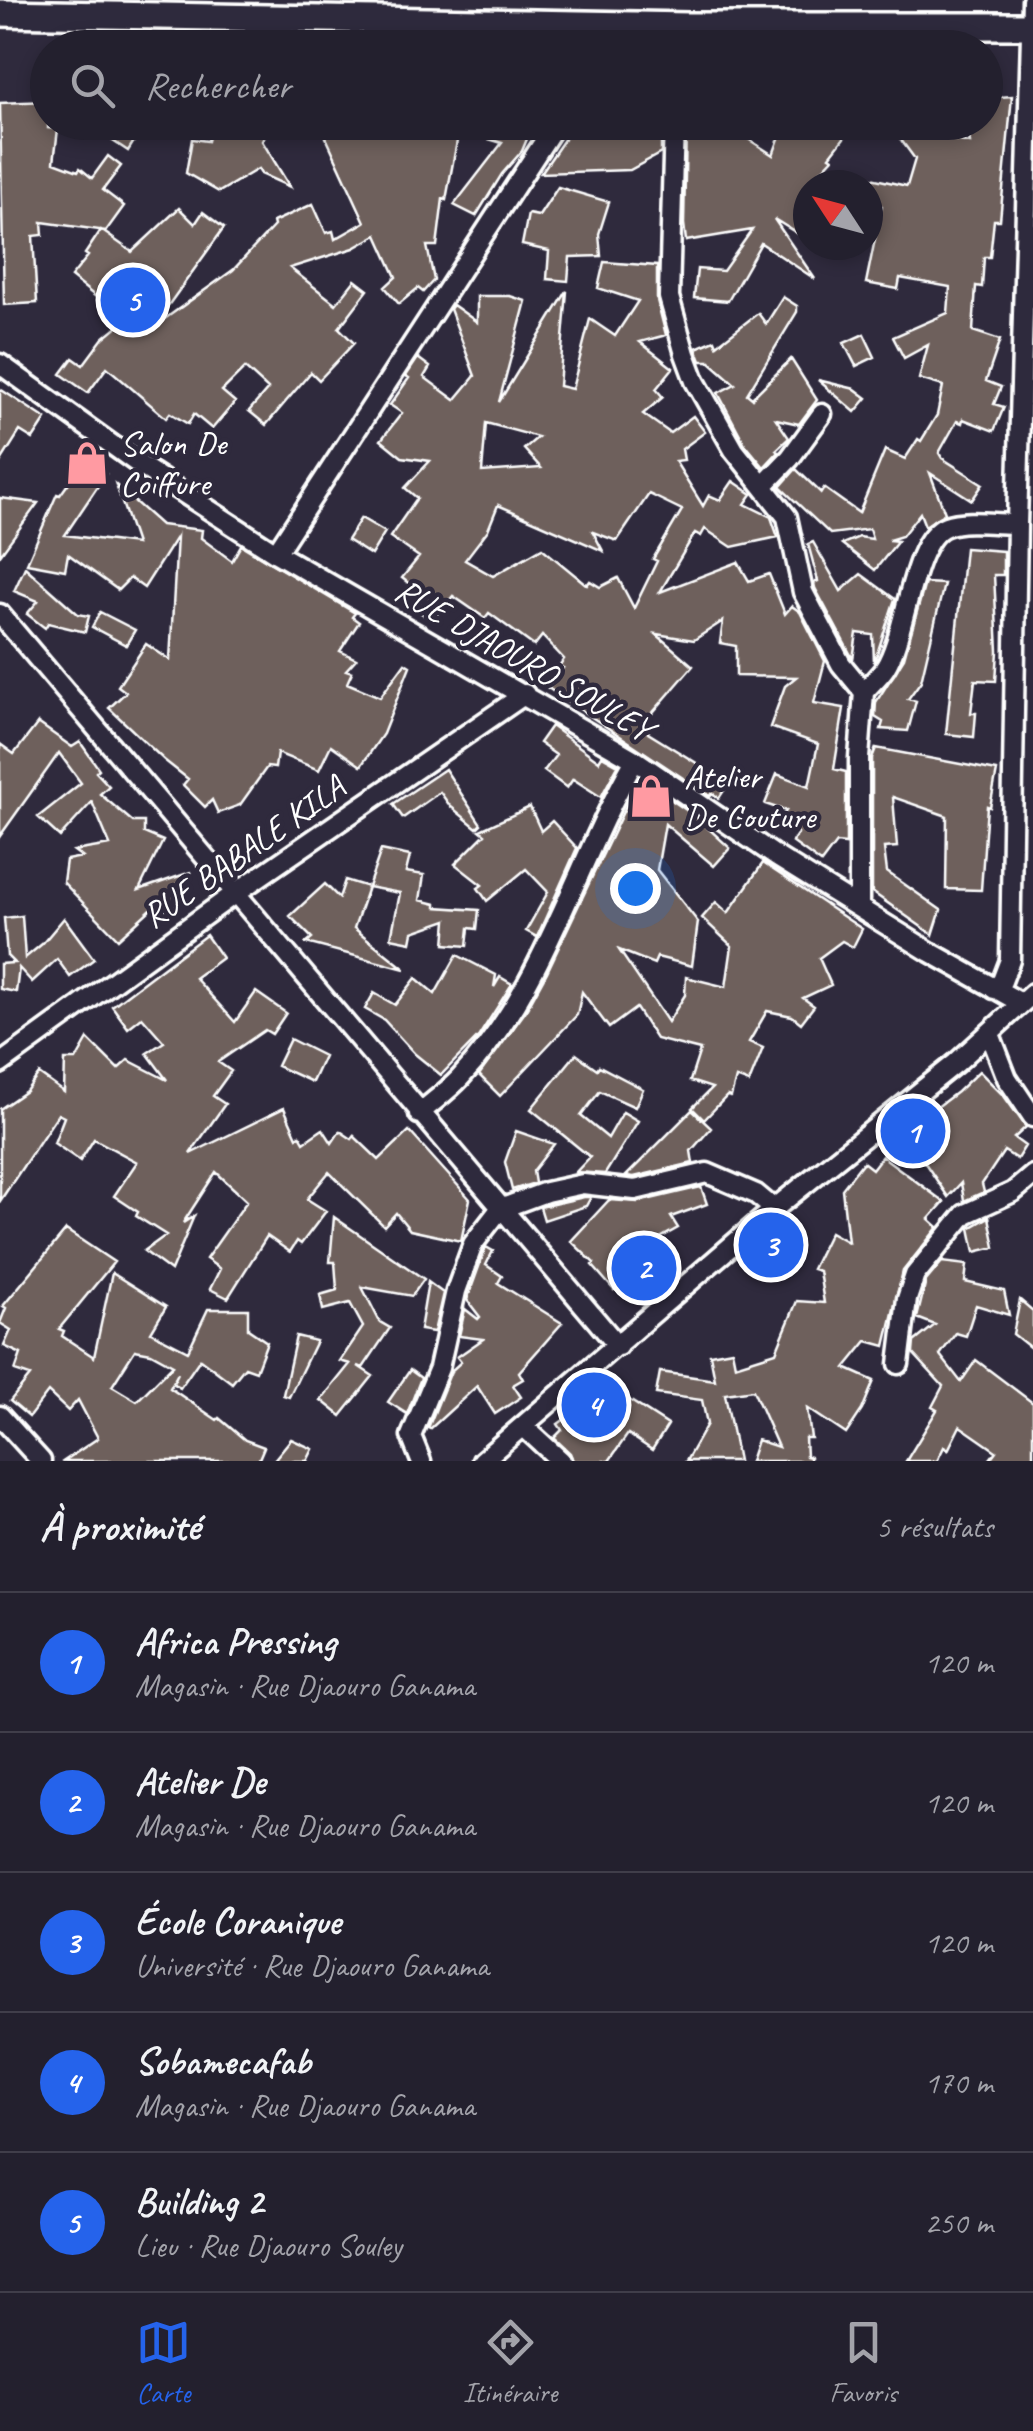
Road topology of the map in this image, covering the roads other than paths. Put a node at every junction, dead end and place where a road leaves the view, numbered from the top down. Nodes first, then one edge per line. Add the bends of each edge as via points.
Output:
1 (371, 10) edge
2 (0, 13) edge
3 (1032, 17) edge
4 (621, 23) junction
5 (617, 30) edge
6 (654, 30) edge
7 (808, 30) edge
8 (546, 140) edge
9 (674, 140) edge
10 (0, 364) edge
11 (822, 414) dead end
12 (763, 486) junction
13 (1017, 524) junction
14 (276, 553) junction
15 (0, 614) edge
16 (864, 692) junction
17 (525, 694) junction
18 (635, 760) junction
19 (237, 892) junction
20 (859, 907) junction
21 (994, 990) junction
22 (1027, 998) edge
23 (990, 1034) junction
24 (0, 1064) edge
25 (419, 1114) junction
26 (1033, 1117) edge
27 (1033, 1175) edge
28 (500, 1209) junction
29 (774, 1210) junction
30 (618, 1346) junction
31 (899, 1364) dead end
32 (0, 1416) edge
33 (524, 1427) junction
34 (41, 1461) edge
35 (421, 1461) edge
36 (482, 1461) edge
37 (560, 1461) edge

1 - 2 main road
1 - 4 main road
3 - 7 main road
3 - 13 street
4 - 5 street
4 - 6 main road
8 - 14 street
9 - 12 street via 670,297 694,382
10 - 14 street, RUE DJAOURO SOULEY
11 - 12 street
12 - 16 street via 787,517 803,592 841,664
13 - 16 street via 948,525 933,533 922,548 886,668
13 - 21 street via 1010,960
14 - 17 street, RUE DJAOURO SOULEY
15 - 19 street
16 - 20 street
17 - 18 street, RUE DJAOURO SOULEY
17 - 19 street, RUE BABALE KILA
18 - 20 street, RUE DJAOURO SOULEY
18 - 25 street via 515,1003 460,1078
19 - 24 street, RUE BABALE KILA
19 - 25 street
20 - 21 street, RUE DJAOURO SOULEY
21 - 22 street, RUE DJAOURO SOULEY
22 - 23 street
23 - 26 street via 1007,1078
23 - 29 street
25 - 28 street
27 - 31 street via 966,1214 916,1274
28 - 29 street via 583,1184 636,1190 707,1173 756,1194
28 - 30 street
28 - 35 street via 473,1244 456,1291 438,1368 411,1436
29 - 30 street
30 - 33 street
32 - 34 street
33 - 36 street
33 - 37 street

